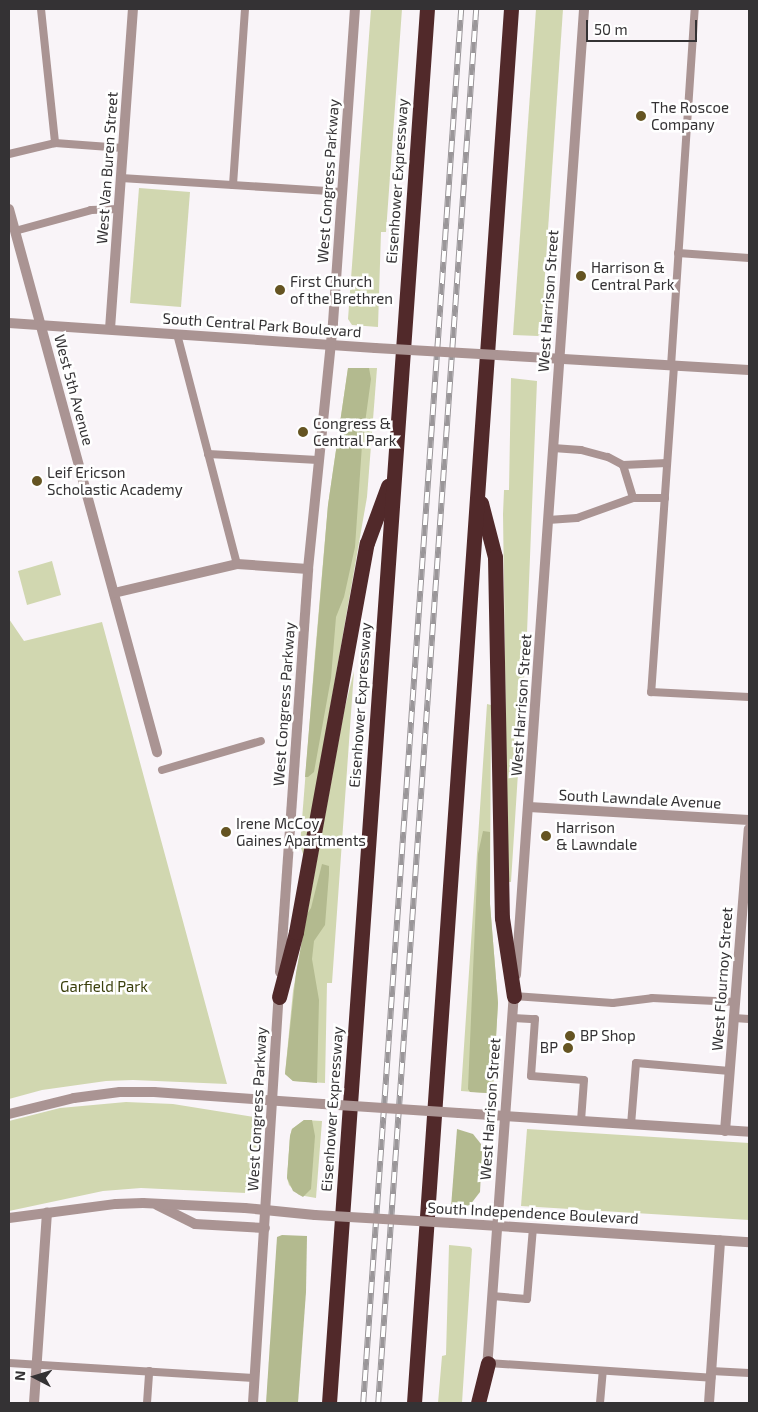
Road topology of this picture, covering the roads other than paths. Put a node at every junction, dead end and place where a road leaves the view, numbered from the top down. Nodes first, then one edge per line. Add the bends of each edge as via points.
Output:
1 (41, 9) edge
2 (133, 9) edge
3 (245, 9) edge
4 (355, 9) edge
5 (427, 9) edge
6 (512, 9) edge
7 (584, 9) edge
8 (695, 9) edge
9 (54, 142) junction
10 (123, 148) junction
11 (9, 154) edge
12 (121, 178) junction
13 (233, 185) junction
14 (342, 192) junction
15 (9, 209) edge
16 (119, 209) junction
17 (12, 229) edge
18 (678, 253) junction
19 (749, 258) edge
20 (9, 323) edge
21 (41, 325) junction
22 (110, 330) junction
23 (177, 334) junction
24 (331, 345) junction
25 (559, 359) junction
26 (672, 366) junction
27 (749, 370) edge
28 (553, 448) junction
29 (208, 454) junction
30 (318, 460) junction
31 (667, 463) junction
32 (623, 465) junction
33 (394, 468) junction
34 (478, 490) junction
35 (633, 498) junction
36 (665, 498) junction
37 (548, 520) junction
38 (237, 564) junction
39 (308, 570) junction
40 (114, 593) junction
41 (749, 697) edge
42 (261, 742) dead end
43 (157, 752) dead end
44 (162, 770) dead end
45 (529, 807) junction
46 (749, 820) edge
47 (749, 829) edge
48 (514, 996) junction
49 (279, 997) junction
50 (736, 1002) junction
51 (512, 1018) junction
52 (734, 1018) junction
53 (749, 1019) edge
54 (730, 1071) junction
55 (273, 1101) junction
56 (9, 1114) edge
57 (505, 1117) junction
58 (581, 1121) junction
59 (632, 1125) junction
60 (726, 1131) junction
61 (749, 1132) edge
62 (154, 1203) junction
63 (267, 1211) junction
64 (47, 1212) junction
65 (9, 1218) edge
66 (496, 1226) junction
67 (265, 1228) junction
68 (534, 1228) junction
69 (720, 1240) junction
70 (749, 1242) edge
71 (492, 1296) junction
72 (9, 1363) edge
73 (488, 1363) junction
74 (36, 1364) junction
75 (603, 1371) junction
76 (149, 1372) junction
77 (749, 1373) edge
78 (711, 1374) junction
79 (254, 1378) junction
80 (34, 1403) edge
81 (147, 1403) edge
82 (253, 1403) edge
83 (329, 1403) edge
84 (414, 1403) edge
85 (478, 1403) edge
86 (485, 1403) edge
87 (600, 1403) edge
88 (709, 1403) edge

1 - 9 lane
2 - 10 street, West Van Buren Street
3 - 13 lane
4 - 14 street, West Congress Parkway
5 - 33 highway, Eisenhower Expressway
6 - 34 highway
7 - 25 street, West Harrison Street
8 - 18 lane
9 - 10 lane
9 - 11 lane
10 - 12 street, West Van Buren Street
12 - 13 lane
12 - 16 street, West Van Buren Street
13 - 14 lane
14 - 24 street, West Congress Parkway
15 - 17 street, West 5th Avenue
16 - 17 lane via 91,210
16 - 22 street, West Van Buren Street
17 - 21 street, West 5th Avenue
18 - 19 lane
18 - 26 lane
20 - 21 street, South Central Park Boulevard
21 - 22 street, South Central Park Boulevard
21 - 40 street, West 5th Avenue
22 - 23 street, South Central Park Boulevard
23 - 24 street, South Central Park Boulevard
23 - 29 lane
24 - 25 street, South Central Park Boulevard, bridge
24 - 30 street, West Congress Parkway
25 - 26 street, South Central Park Boulevard
25 - 28 street, West Harrison Street
26 - 27 street, South Central Park Boulevard
26 - 31 lane
28 - 32 lane via 599,454
28 - 37 street, West Harrison Street
29 - 30 lane
29 - 38 lane
30 - 39 street, West Congress Parkway
31 - 32 lane
31 - 36 lane
32 - 35 lane
33 - 49 highway via 367,543 296,932
33 - 83 highway, Eisenhower Expressway
34 - 48 highway via 495,557 502,918
34 - 84 highway
35 - 36 lane
35 - 37 lane via 577,518
36 - 41 lane via 652,692
37 - 45 street, West Harrison Street
38 - 39 street
38 - 40 street
39 - 49 street, West Congress Parkway
40 - 43 street, West 5th Avenue
42 - 44 lane
45 - 46 street, South Lawndale Avenue
45 - 48 street, West Harrison Street
47 - 50 street, West Flournoy Street
48 - 50 lane via 613,1003 652,998
48 - 51 street, West Harrison Street
49 - 55 street, West Congress Parkway
50 - 52 street, West Flournoy Street
51 - 57 street, West Harrison Street
51 - 58 lane via 535,1019 531,1076 584,1080
52 - 53 lane
52 - 54 street, West Flournoy Street
54 - 59 lane via 636,1063
54 - 60 street, West Flournoy Street
55 - 56 street via 120,1092 74,1098
55 - 57 street, bridge
55 - 63 street, West Congress Parkway
57 - 58 street
57 - 66 street, West Harrison Street
58 - 59 street
59 - 60 street
60 - 61 street
62 - 63 street, South Independence Boulevard
62 - 64 street, South Independence Boulevard
62 - 67 street via 195,1224
63 - 66 street, South Independence Boulevard, bridge
63 - 67 street, West Congress Parkway
64 - 65 street, South Independence Boulevard
64 - 74 street
66 - 68 street, South Independence Boulevard
66 - 71 street, West Harrison Street
67 - 79 street, West Congress Parkway
68 - 69 street, South Independence Boulevard
68 - 71 lane via 527,1299
69 - 70 street, South Independence Boulevard
69 - 78 street
71 - 73 street, West Harrison Street
72 - 74 lane
73 - 75 lane
73 - 85 highway
73 - 86 street, West Harrison Street
74 - 76 lane
74 - 80 street
75 - 78 lane
75 - 87 lane
76 - 79 lane
76 - 81 lane
77 - 78 lane
78 - 88 street
79 - 82 street, West Congress Parkway

